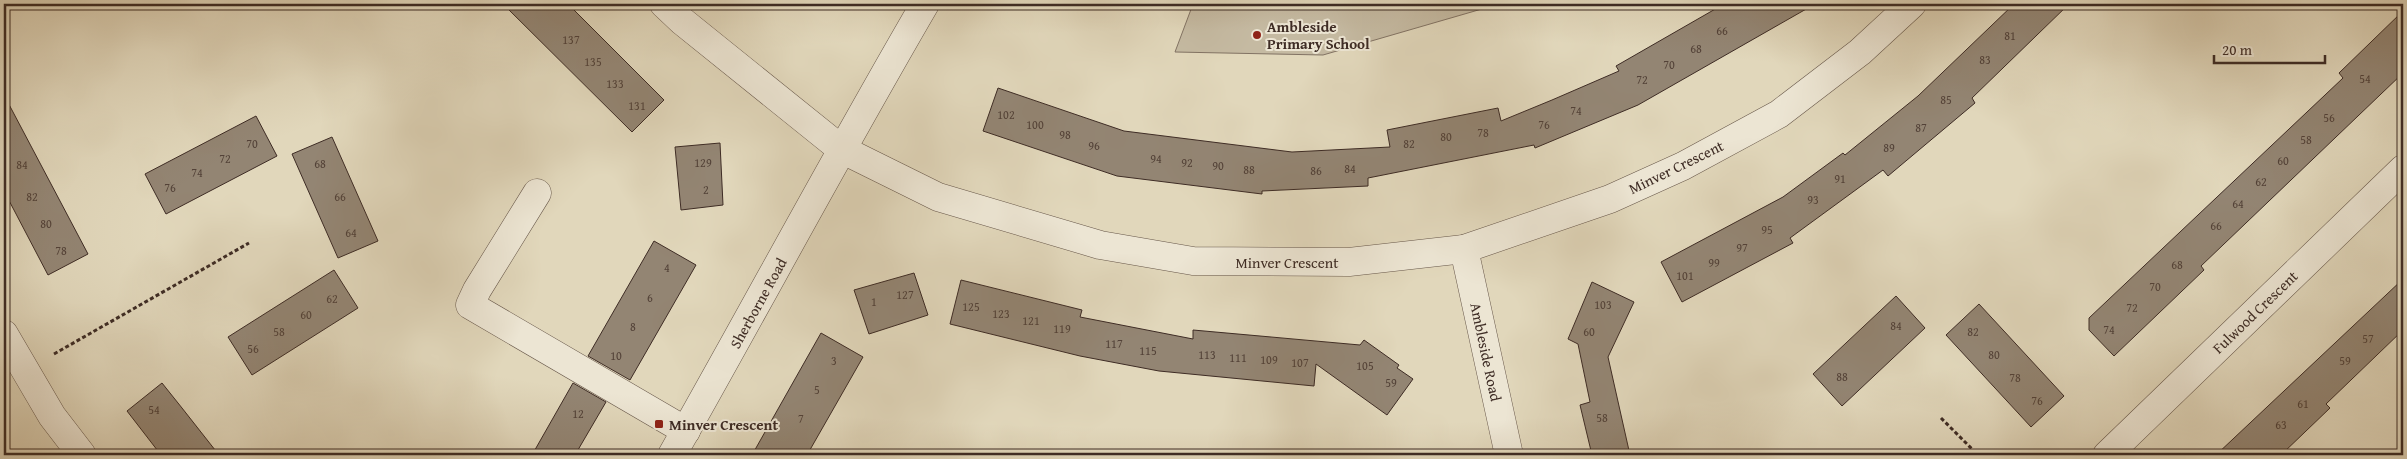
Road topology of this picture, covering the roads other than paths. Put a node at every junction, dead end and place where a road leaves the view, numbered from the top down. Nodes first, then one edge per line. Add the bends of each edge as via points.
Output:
1 (664, 4) edge
2 (925, 4) edge
3 (1912, 4) edge
4 (841, 149) junction
5 (2403, 169) edge
6 (537, 193) dead end
7 (1464, 249) junction
8 (4, 334) edge
9 (686, 431) junction
10 (82, 455) edge
11 (672, 455) edge
12 (1508, 455) edge
13 (2107, 455) edge

1 - 4 street, Minver Crescent
2 - 4 street, Sherborne Road
3 - 7 street, Minver Crescent via 1860,52 1780,114 1684,166 1610,199
4 - 7 street, Minver Crescent via 938,197 1100,245 1193,261 1348,262
4 - 9 street, Sherborne Road
5 - 13 street, Fulwood Crescent
6 - 9 street via 470,306
7 - 12 street, Ambleside Road
8 - 10 street via 52,416
9 - 11 street, Sherborne Road

